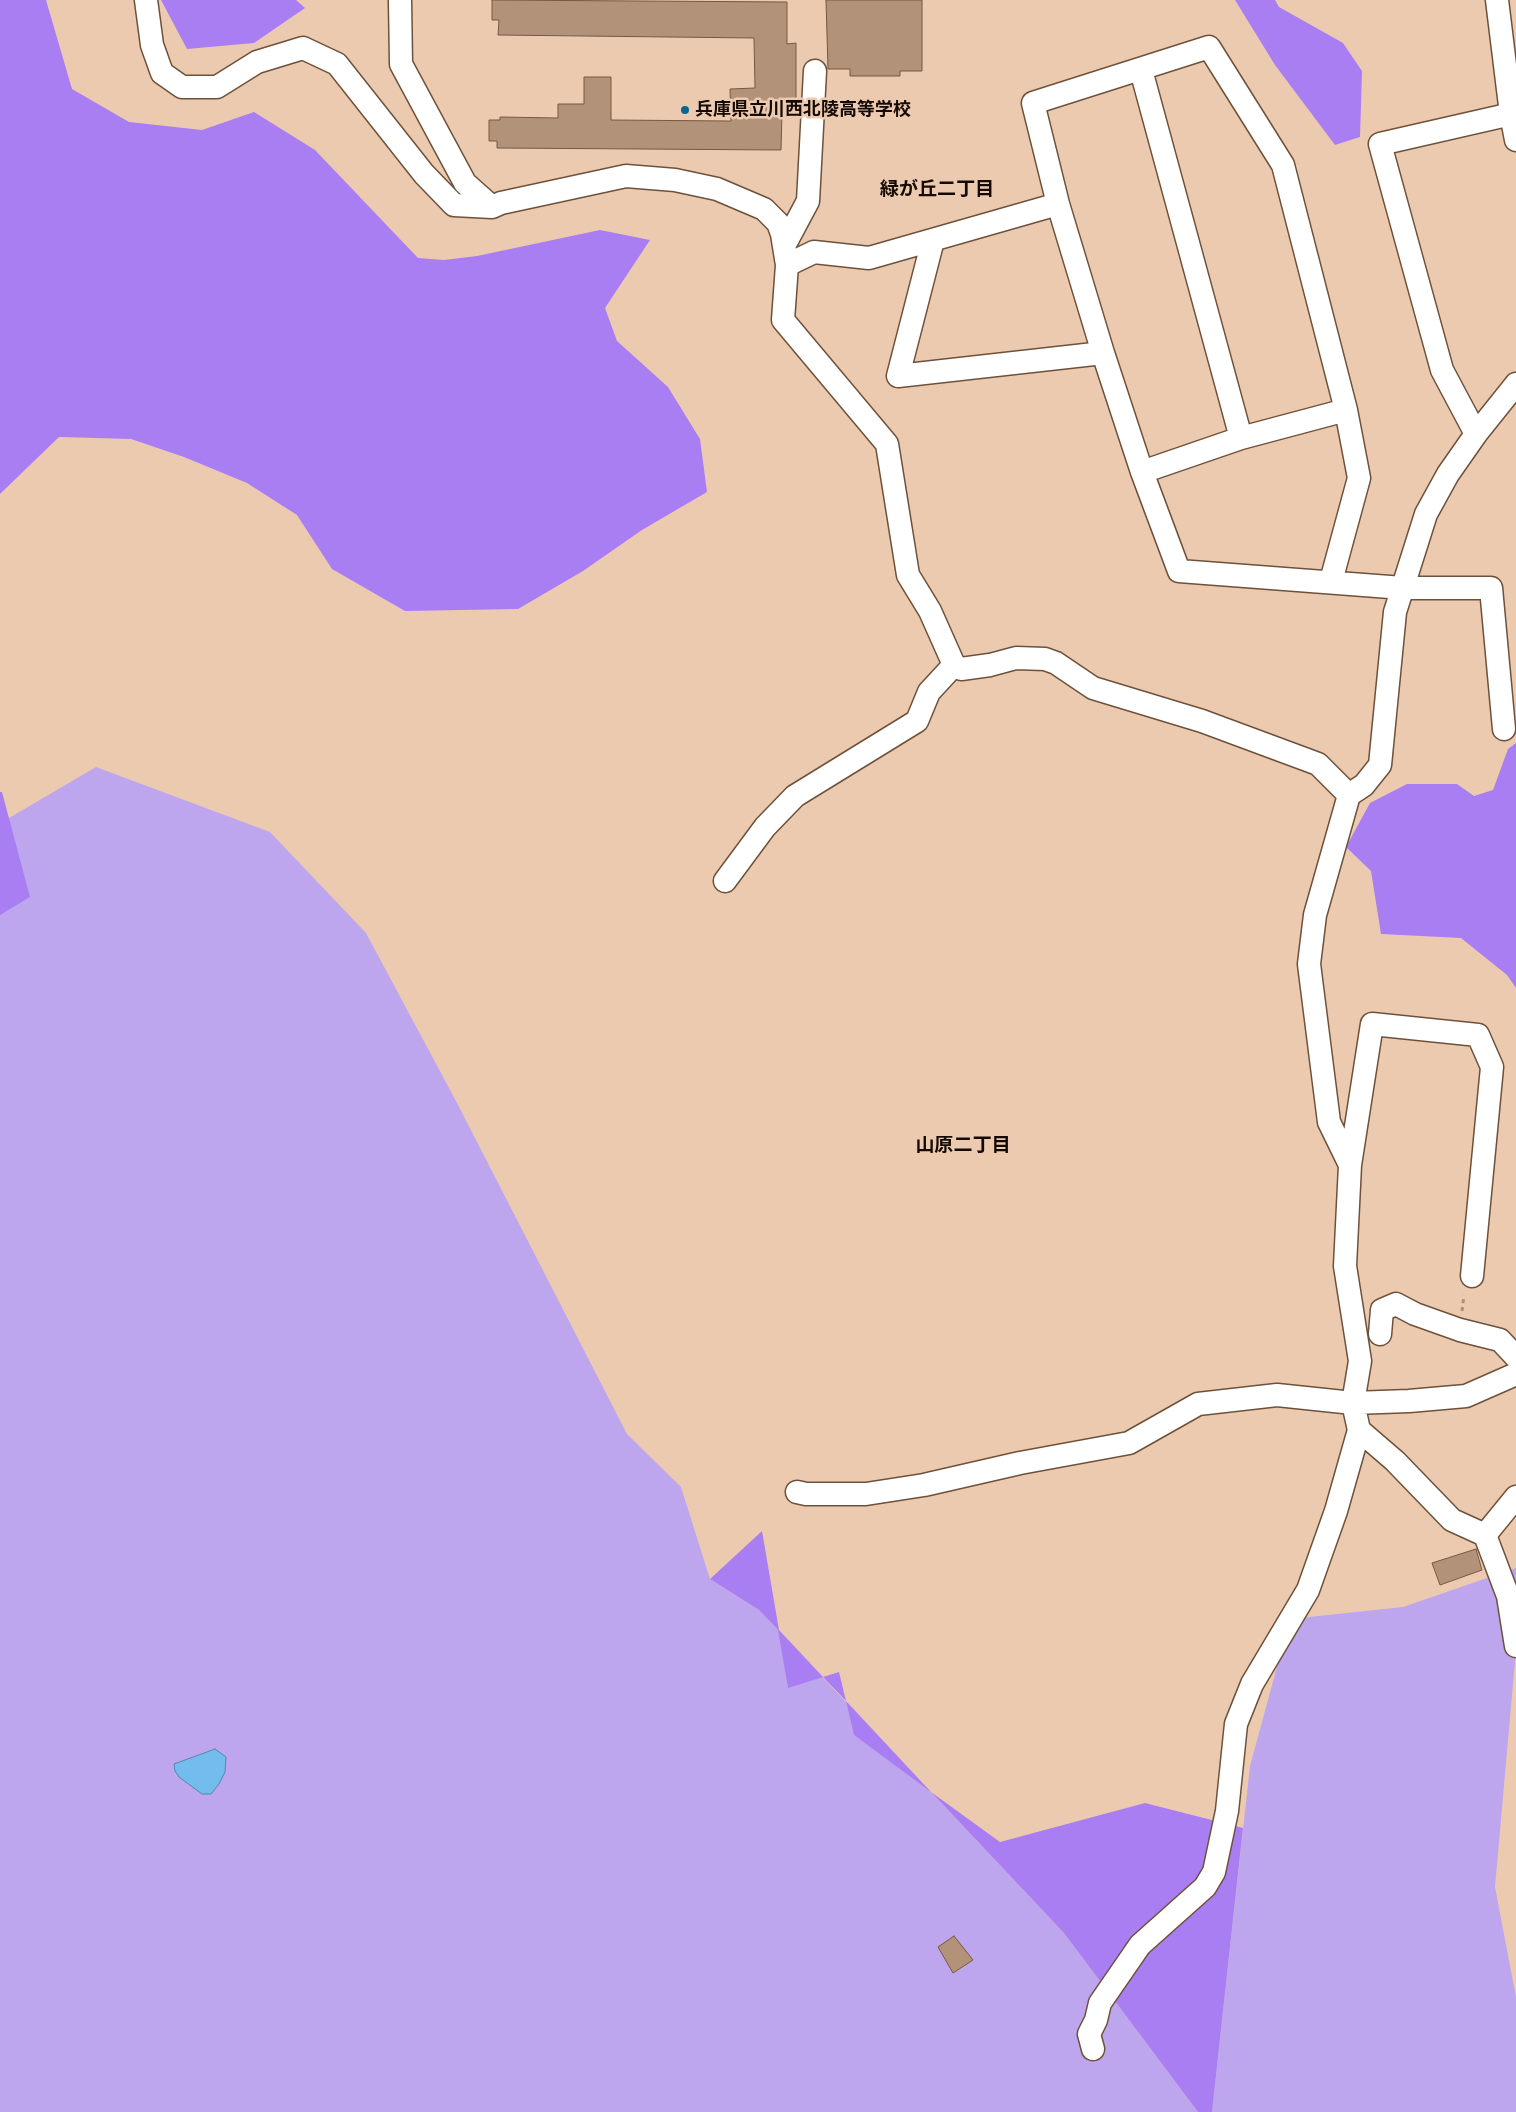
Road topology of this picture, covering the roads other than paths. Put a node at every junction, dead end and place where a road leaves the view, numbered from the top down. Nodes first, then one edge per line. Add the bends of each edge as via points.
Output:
1 (146, 0) edge
2 (400, 0) edge
3 (1497, 0) edge
4 (1141, 70) junction
5 (816, 71) dead end
6 (1513, 114) edge
7 (1516, 140) edge
8 (1058, 204) junction
9 (492, 207) junction
10 (933, 240) junction
11 (785, 255) junction
12 (1103, 353) junction
13 (1516, 384) edge
14 (1346, 410) junction
15 (1476, 434) junction
16 (1241, 438) junction
17 (1142, 472) junction
18 (1331, 581) junction
19 (1403, 588) junction
20 (954, 665) junction
21 (1504, 729) dead end
22 (1349, 795) junction
23 (725, 881) dead end
24 (1350, 1165) junction
25 (1472, 1276) road end
26 (1380, 1334) dead end
27 (1516, 1357) edge
28 (1516, 1374) edge
29 (1353, 1403) junction
30 (1359, 1430) junction
31 (797, 1492) dead end
32 (1516, 1497) edge
33 (1484, 1535) junction
34 (1516, 1646) edge
35 (1093, 2049) dead end

1 - 9 street via 152,45 162,73 182,87 218,87 257,62 303,48 337,64 424,174 454,205
2 - 9 street via 401,64 465,183
3 - 6 street
4 - 8 street via 1033,103
4 - 14 street via 1209,47 1282,165
4 - 16 street
5 - 11 street via 808,201
6 - 7 street
6 - 15 street via 1380,144 1442,370
8 - 10 street
8 - 12 street
9 - 11 street via 626,176 675,180 717,189 764,209 778,223
10 - 11 street via 869,258 814,252
10 - 12 street via 898,376
11 - 20 street via 783,320 887,444 908,575 930,611
12 - 17 street
13 - 15 street
14 - 16 street
14 - 18 street via 1359,478
15 - 19 street via 1448,474 1426,514
16 - 17 street
17 - 18 street via 1179,571
18 - 19 street
19 - 21 street via 1491,588
19 - 22 street via 1395,612 1380,765 1364,785
20 - 22 street via 961,669 1016,658 1045,659 1093,688 1202,721 1318,764
20 - 23 street via 929,692 917,721 795,796 765,826
22 - 24 street via 1315,915 1309,964 1329,1122
24 - 25 street via 1372,1024 1478,1035 1492,1067
24 - 29 street via 1345,1266 1360,1361
26 - 27 street via 1382,1310 1396,1304 1460,1330 1500,1340
28 - 29 street via 1466,1396
29 - 30 street
29 - 31 street via 1277,1395 1198,1404 1129,1443 866,1494
30 - 33 street via 1395,1461 1452,1520
30 - 35 street via 1336,1512 1308,1590 1252,1684 1236,1724 1227,1811 1214,1872 1205,1887 1140,1945 1100,2003 1089,2034
32 - 33 street
33 - 34 street via 1508,1596

